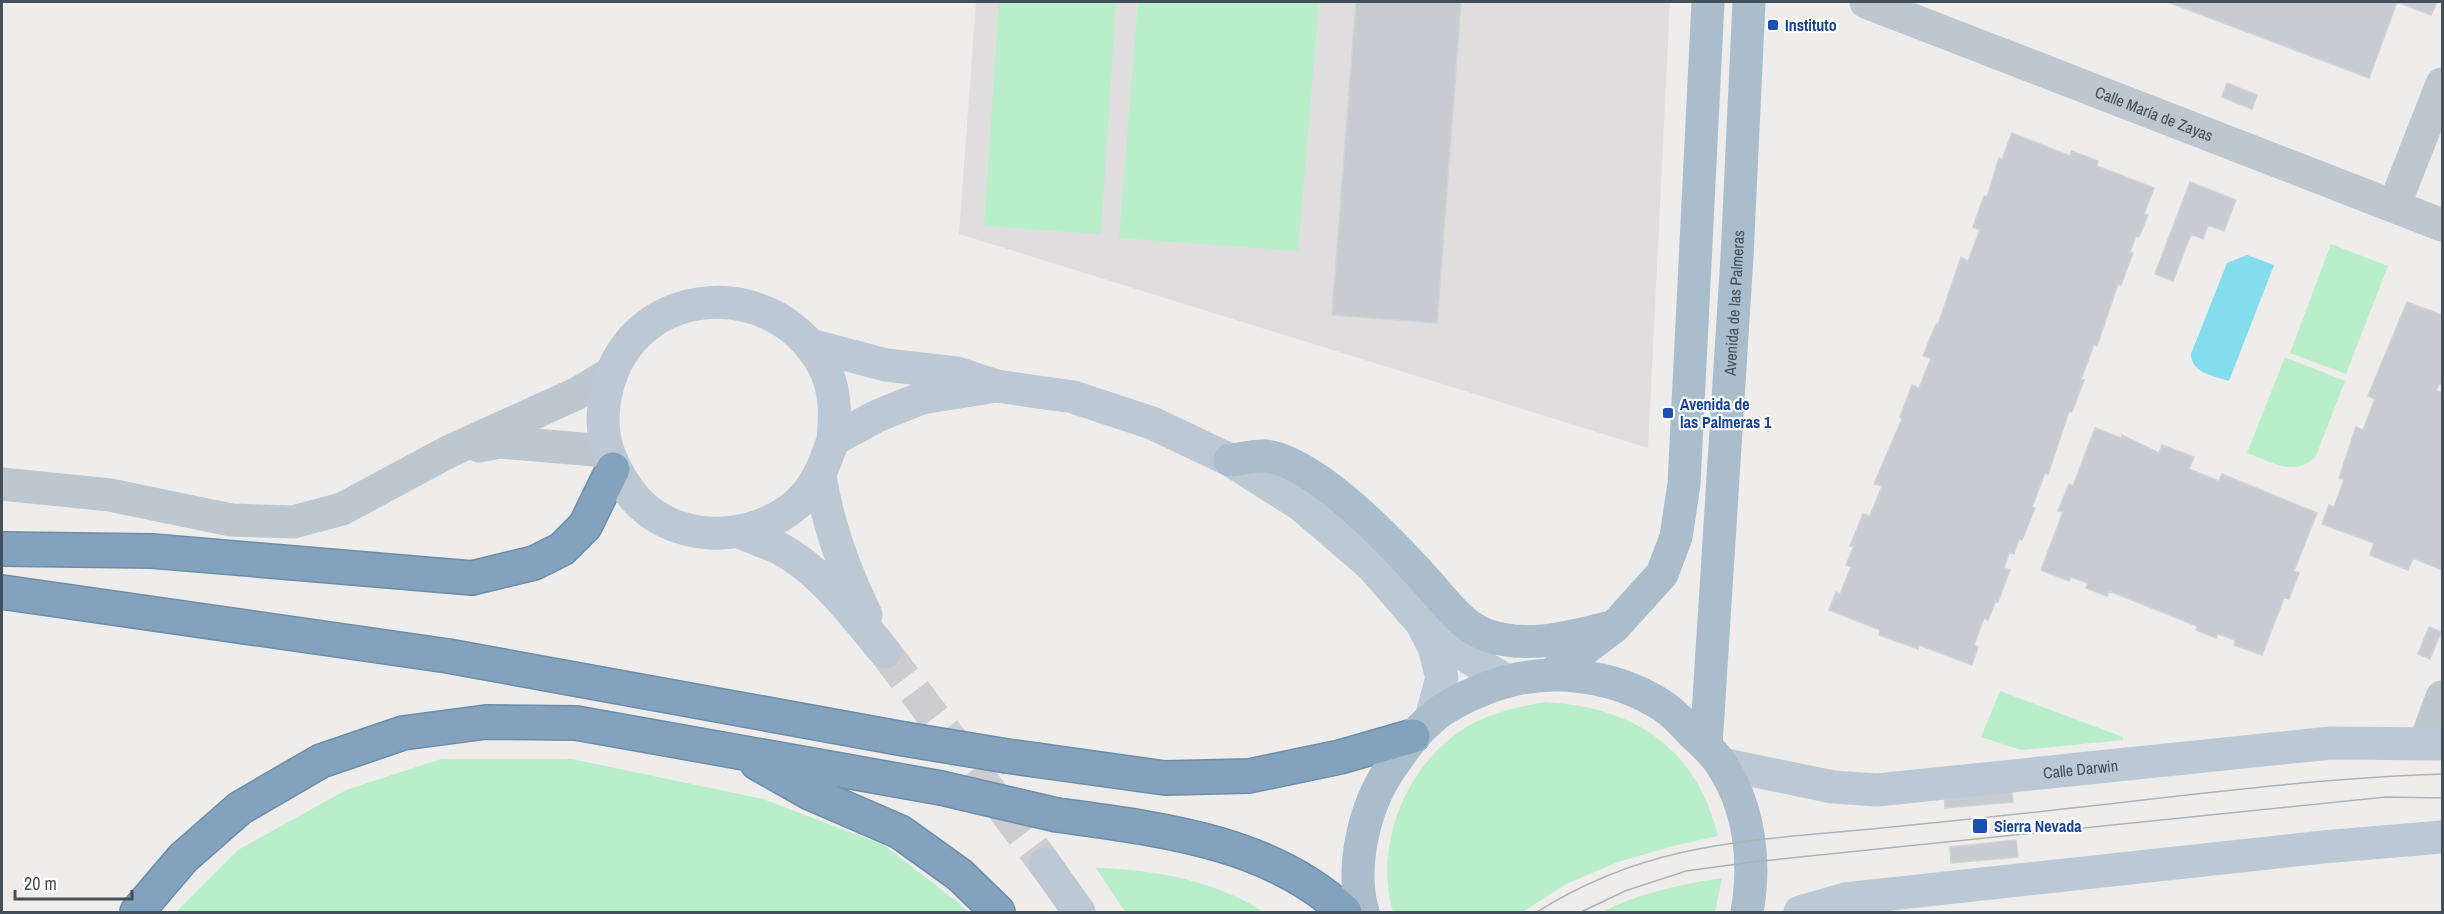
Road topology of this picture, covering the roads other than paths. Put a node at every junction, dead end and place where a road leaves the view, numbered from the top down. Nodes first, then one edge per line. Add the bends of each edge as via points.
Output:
1 (1708, 2) edge
2 (1749, 2) edge
3 (1866, 2) edge
4 (2442, 84) edge
5 (2394, 206) junction
6 (2442, 225) edge
7 (810, 345) junction
8 (611, 373) junction
9 (996, 386) junction
10 (833, 440) junction
11 (448, 452) junction
12 (610, 460) junction
13 (1230, 460) junction
14 (820, 476) junction
15 (2, 484) edge
16 (740, 532) junction
17 (2, 549) edge
18 (2, 592) edge
19 (1419, 620) junction
20 (1615, 626) junction
21 (1552, 673) junction
22 (1507, 681) junction
23 (2442, 697) edge
24 (1422, 727) junction
25 (2434, 743) edge
26 (737, 752) junction
27 (1714, 755) junction
28 (2442, 837) edge
29 (1044, 864) tunnel mouth
30 (1276, 866) junction
31 (137, 912) edge
32 (998, 912) edge
33 (1079, 912) edge
34 (1302, 912) edge
35 (1345, 912) edge
36 (1363, 912) edge
37 (1747, 912) edge
38 (1800, 912) edge

1 - 20 main road via 1684,484 1676,537 1662,574
2 - 27 main road, Avenida de las Palmeras
3 - 5 street, Calle María de Zayas
4 - 5 street
5 - 6 street, Calle María de Zayas
7 - 8 street via 781,319 743,304 703,302 665,314 633,339
7 - 9 street via 886,365 957,373
7 - 10 street via 827,375 835,407
8 - 11 street via 578,393
8 - 12 street via 602,411
9 - 10 street via 922,398
9 - 13 street via 1084,401 1152,423
10 - 14 street
11 - 12 street via 499,442
11 - 15 street via 342,509 293,522 231,519 110,495
12 - 16 street via 635,500 666,522 702,533
12 - 17 highway via 585,526 562,549 534,563 472,578 152,551
13 - 19 street via 1301,505 1371,565
13 - 20 main road via 1266,456 1304,471 1395,546 1461,620 1485,634 1510,641 1538,641
14 - 16 street via 790,509 771,522
14 - 16 street via 837,551 885,652 842,600 808,569 780,549
18 - 24 highway, bridge via 448,657 904,739 1165,778 1249,776 1340,757
19 - 22 street via 1459,652
19 - 24 street via 1434,647 1442,678
20 - 21 main road
21 - 22 main road
21 - 27 main road via 1612,682 1664,706
22 - 24 main road via 1468,696
23 - 25 street
24 - 36 main road via 1376,790 1361,841
25 - 27 street, Calle Darwin via 2331,743 1877,790 1833,787
26 - 30 highway, bridge via 941,788 1057,815 1148,828 1244,851
26 - 31 highway via 576,723 486,722 403,734 321,760 240,808 183,858
26 - 32 highway via 810,793 900,832 960,875
27 - 37 main road via 1739,802 1750,839 1752,883
28 - 38 street via 1856,897
29 - 33 street
30 - 34 highway
30 - 35 highway

